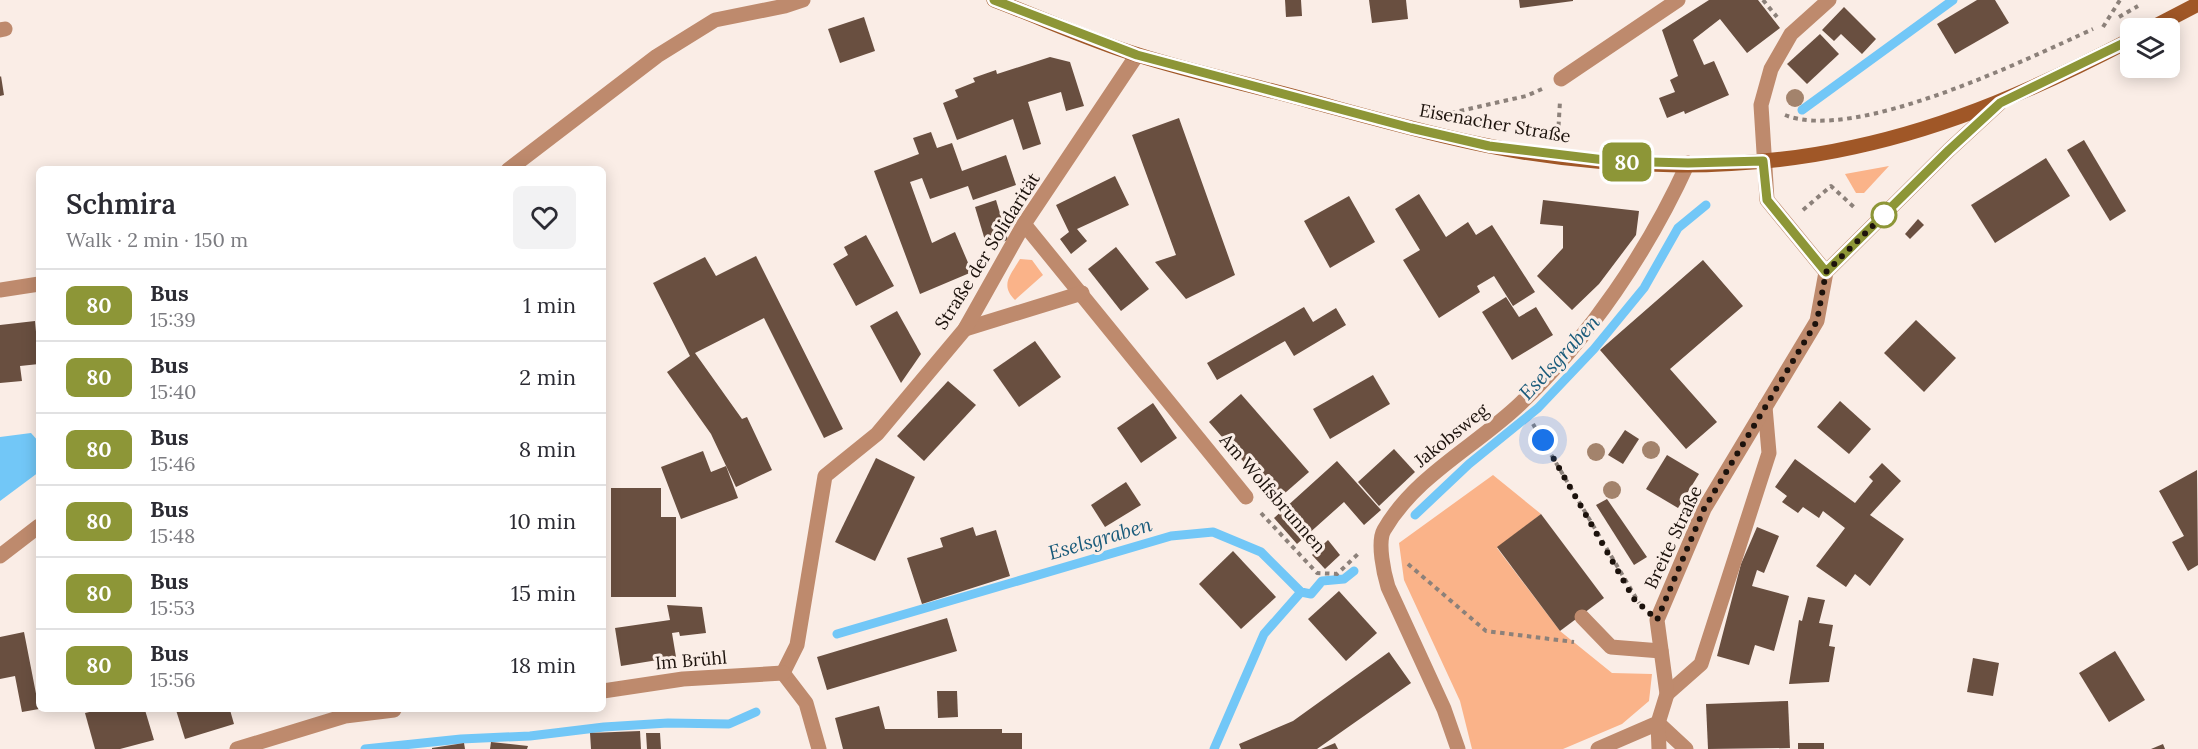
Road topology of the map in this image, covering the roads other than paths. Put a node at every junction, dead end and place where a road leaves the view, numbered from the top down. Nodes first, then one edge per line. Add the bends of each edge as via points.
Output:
1 (803, 0) edge
2 (994, 0) edge
3 (1678, 0) edge
4 (1829, 0) edge
5 (2198, 4) edge
6 (2171, 18) edge
7 (2120, 45) edge
8 (1137, 55) junction
9 (1562, 79) road end
10 (2000, 103) junction
11 (1763, 161) junction
12 (1688, 163) junction
13 (513, 166) edge
14 (1024, 224) junction
15 (1826, 272) junction
16 (36, 284) edge
17 (0, 290) edge
18 (1082, 293) junction
19 (965, 329) junction
20 (1765, 407) junction
21 (1246, 497) road end
22 (36, 528) edge
23 (0, 556) edge
24 (1582, 617) dead end
25 (1661, 651) junction
26 (783, 673) junction
27 (606, 691) edge
28 (1667, 694) junction
29 (378, 712) edge
30 (1658, 723) junction
31 (237, 749) edge
32 (819, 749) edge
33 (1458, 749) edge
34 (1598, 749) edge
35 (1659, 749) edge
36 (1686, 749) edge

1 - 13 street via 715,20 657,56
2 - 8 main road, Eisenacher Straße
3 - 9 street
4 - 11 street via 1791,34 1771,69 1761,105
5 - 6 main road
7 - 10 main road, Eisenacher Straße
8 - 12 main road, Eisenacher Straße via 1489,146 1556,156
8 - 14 street, Straße der Solidarität
10 - 11 main road, Eisenacher Straße via 1854,147
10 - 15 street
11 - 12 main road, Eisenacher Straße
11 - 15 street via 1767,200
12 - 33 street, Jakobsweg via 1670,202 1629,269 1567,355 1519,405 1418,488 1382,532 1383,570 1388,587 1448,718
14 - 18 street, Am Wolfsbrunnen
14 - 19 street, Straße der Solidarität
15 - 20 street, Breite Straße via 1817,321
16 - 17 street
18 - 19 street
18 - 21 street, Am Wolfsbrunnen
19 - 26 street, Straße der Solidarität via 877,434 825,476 797,645
20 - 25 street, Breite Straße via 1704,509 1657,620
20 - 28 street via 1769,453 1701,664
22 - 23 street
24 - 25 street via 1611,647
25 - 28 street
26 - 27 street, Im Brühl via 683,679
26 - 32 street via 806,703
28 - 30 street
29 - 31 street via 345,716
30 - 34 street
30 - 35 street
30 - 36 street

